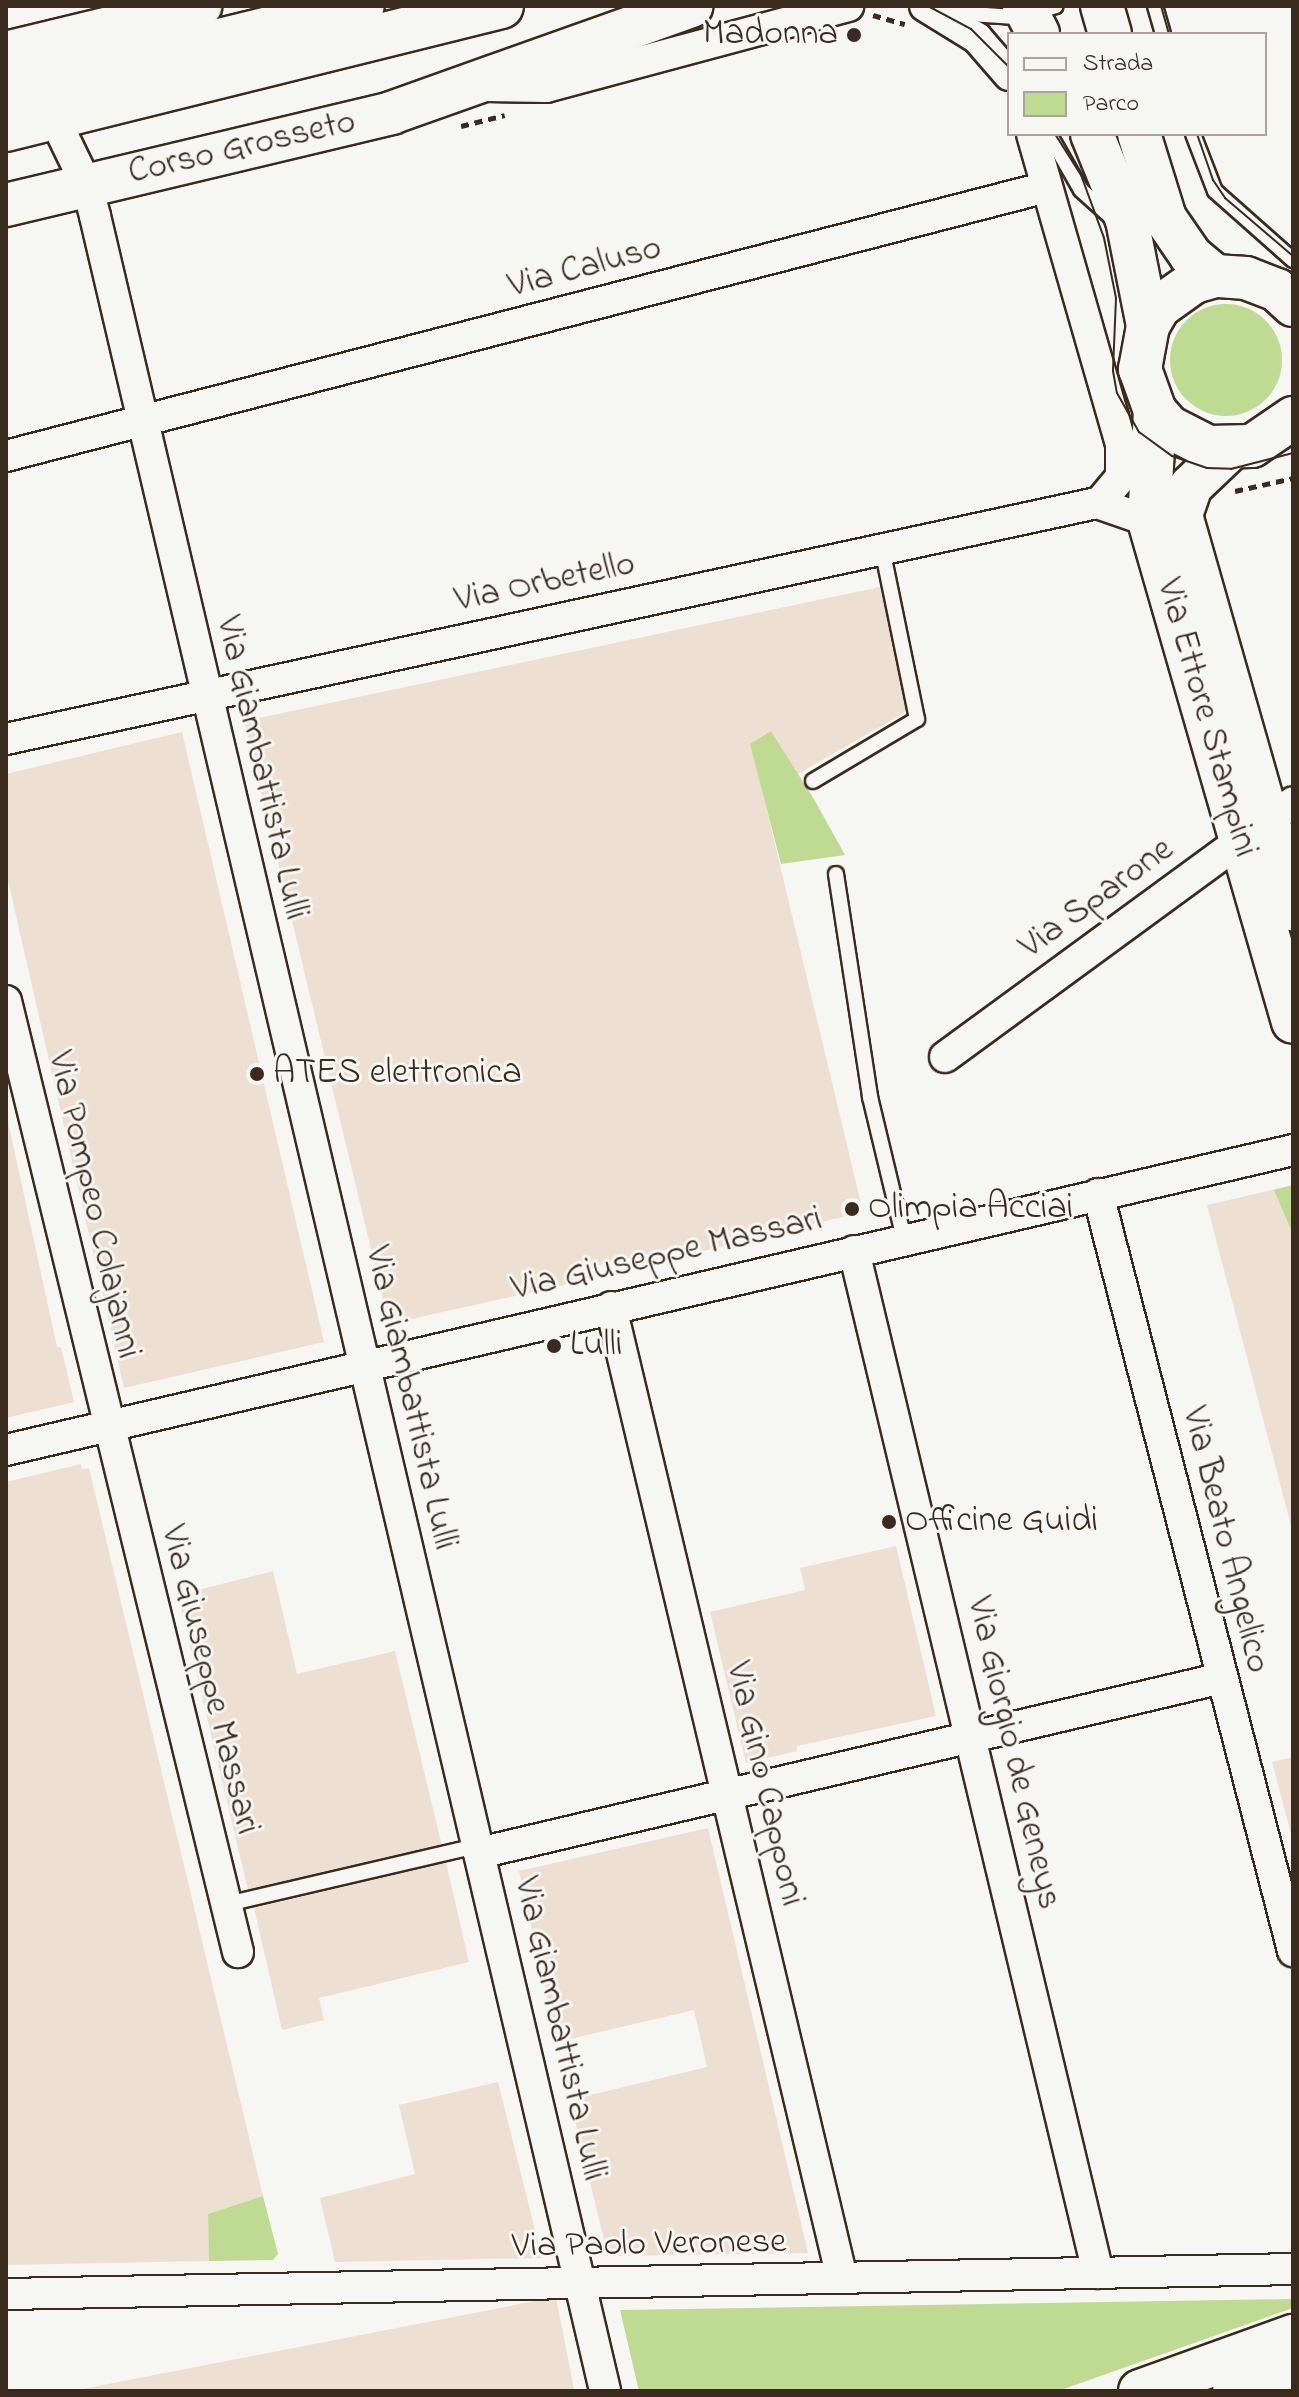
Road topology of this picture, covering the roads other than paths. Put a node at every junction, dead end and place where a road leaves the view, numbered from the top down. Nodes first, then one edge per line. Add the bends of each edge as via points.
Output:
1 (200, 6) edge
2 (362, 6) edge
3 (501, 6) edge
4 (692, 6) edge
5 (848, 6) edge
6 (925, 6) edge
7 (937, 6) edge
8 (1102, 6) edge
9 (1155, 6) edge
10 (1037, 15) edge
11 (1109, 32) edge
12 (1162, 32) edge
13 (22, 72) edge
14 (1007, 73) edge
15 (476, 86) junction
16 (6, 129) edge
17 (1033, 136) edge
18 (1050, 136) edge
19 (1093, 136) edge
20 (1140, 136) edge
21 (1194, 136) edge
22 (87, 186) junction
23 (1047, 187) junction
24 (6, 205) edge
25 (1131, 235) junction
26 (1293, 260) edge
27 (1215, 276) junction
28 (1293, 305) edge
29 (1148, 326) junction
30 (1155, 411) junction
31 (1293, 418) edge
32 (143, 423) junction
33 (1241, 447) junction
34 (1293, 450) edge
35 (6, 456) edge
36 (1100, 502) junction
37 (1149, 521) junction
38 (882, 549) junction
39 (204, 695) junction
40 (6, 739) edge
41 (813, 781) dead end
42 (1267, 821) edge
43 (836, 874) dead end
44 (1293, 909) edge
45 (6, 1001) edge
46 (1293, 1022) edge
47 (945, 1057) dead end
48 (1293, 1150) edge
49 (1098, 1194) junction
50 (904, 1239) junction
51 (854, 1251) junction
52 (611, 1307) junction
53 (363, 1366) junction
54 (106, 1426) junction
55 (6, 1450) edge
56 (1222, 1678) junction
57 (970, 1738) junction
58 (727, 1795) junction
59 (478, 1850) junction
60 (227, 1904) junction
61 (1293, 1951) edge
62 (238, 1952) dead end
63 (1293, 2269) edge
64 (1098, 2273) junction
65 (842, 2278) junction
66 (580, 2285) junction
67 (6, 2294) edge
68 (1293, 2336) edge
69 (1293, 2369) edge
70 (605, 2391) edge
71 (1140, 2391) edge
72 (1234, 2391) edge

1 - 13 main road
2 - 13 main road
3 - 13 main road
4 - 15 main road, Corso Grosseto
5 - 15 street, Corso Grosseto via 546,87
6 - 14 street via 977,38
7 - 10 lane via 970,17
8 - 11 main road
9 - 12 lane
13 - 16 main road
13 - 22 street, Via Giambattista Lulli
15 - 22 main road, Corso Grosseto via 391,113
17 - 23 street
18 - 25 lane via 1081,190
19 - 25 main road
20 - 27 main road via 1165,218 1191,256
21 - 26 lane via 1215,191
22 - 24 main road, Corso Grosseto
22 - 32 street, Via Giambattista Lulli
23 - 32 street, Via Caluso
23 - 36 street via 1121,444 1121,477
25 - 29 main road
27 - 28 main road via 1257,281
27 - 29 main road via 1175,293
29 - 30 main road via 1140,369
30 - 33 main road via 1190,440
30 - 37 main road, Via Ettore Stampini
31 - 33 main road, Via Ettore Stampini
32 - 35 street
32 - 39 street, Via Giambattista Lulli
33 - 34 main road
33 - 42 main road, Via Ettore Stampini via 1191,486 1181,515
36 - 37 street
36 - 38 street, Via Orbetello
37 - 42 main road, Via Ettore Stampini
38 - 39 street, Via Orbetello
38 - 41 lane via 917,719
39 - 40 street, Via Orbetello
39 - 53 street, Via Giambattista Lulli
42 - 44 main road, Via Ettore Stampini
42 - 46 main road, Via Ettore Stampini
42 - 47 street, Via Sparone
43 - 50 lane via 870,1097
45 - 54 street, Via Pompeo Colajanni
48 - 49 street, Via Giuseppe Massari
49 - 50 street, Via Giuseppe Massari
49 - 56 street, Via Beato Angelico
50 - 51 street, Via Giuseppe Massari
51 - 52 street, Via Giuseppe Massari
51 - 57 street, Via Giorgio de Geneys
52 - 53 street, Via Giuseppe Massari
52 - 58 street, Via Gino Capponi
53 - 54 street, Via Giuseppe Massari
53 - 59 street, Via Giambattista Lulli
54 - 55 street, Via Giuseppe Massari
54 - 60 street, Via Giuseppe Massari
56 - 57 street
56 - 61 street, Via Beato Angelico
57 - 58 street
57 - 64 street, Via Giorgio de Geneys
58 - 59 street
58 - 65 street, Via Gino Capponi
59 - 60 lane
59 - 66 street, Via Giambattista Lulli
60 - 62 street, Via Giuseppe Massari
63 - 64 street, Via Paolo Veronese
64 - 65 street, Via Paolo Veronese
65 - 66 street, Via Paolo Veronese
66 - 67 street, Via Paolo Veronese
66 - 70 street, Via Giambattista Lulli
68 - 71 main road
69 - 72 main road

